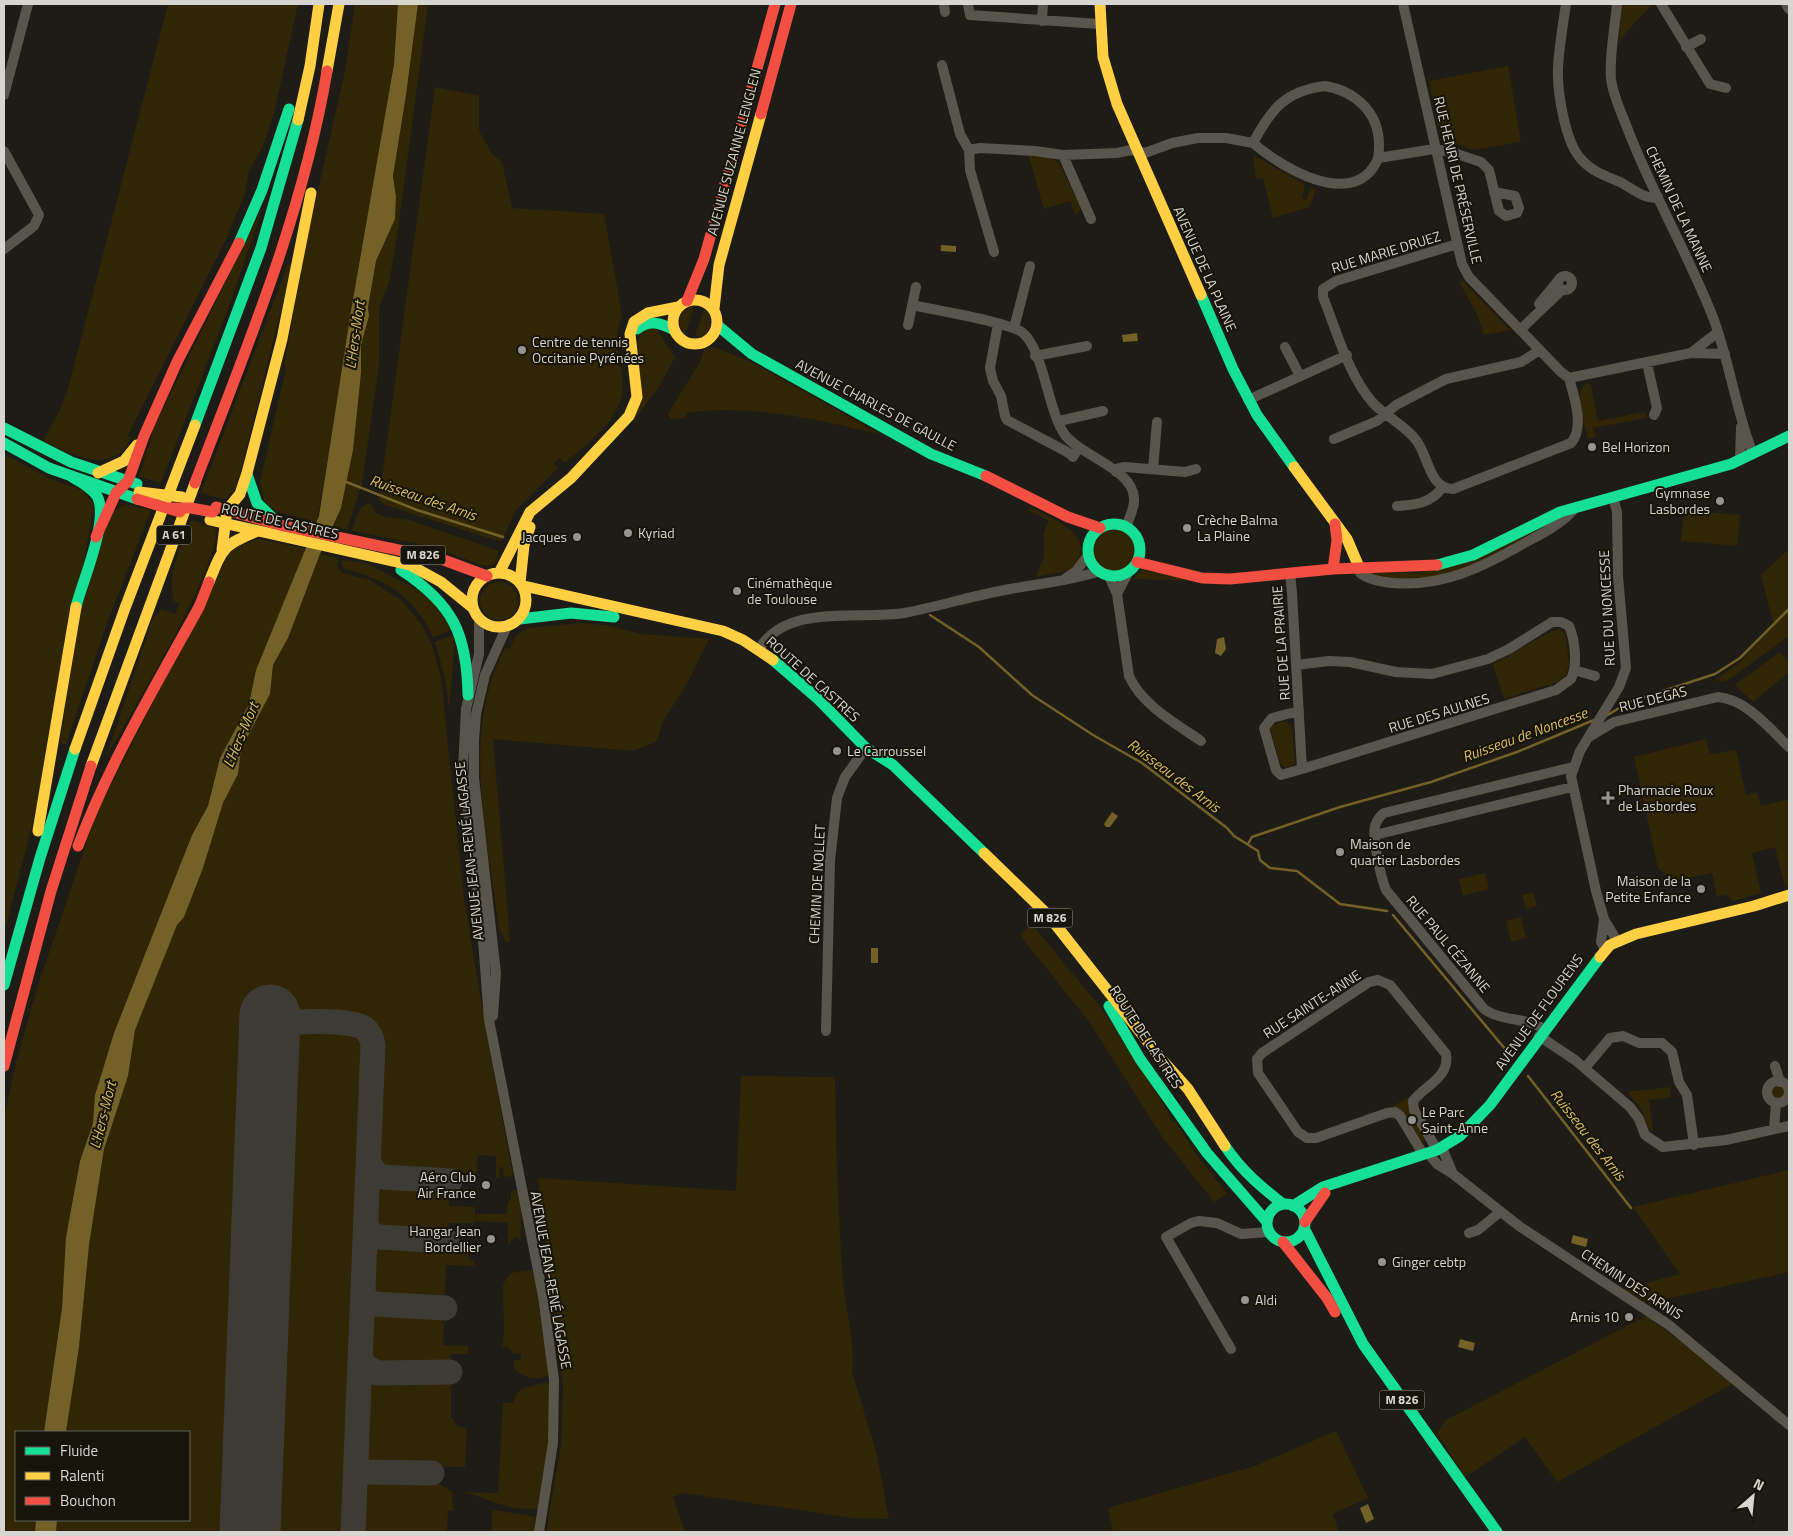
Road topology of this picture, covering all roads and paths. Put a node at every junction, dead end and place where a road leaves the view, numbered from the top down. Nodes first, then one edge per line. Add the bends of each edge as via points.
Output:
1 (28, 4) edge
2 (319, 4) edge
3 (339, 4) edge
4 (775, 4) edge
5 (792, 4) edge
6 (968, 4) edge
7 (1043, 4) edge
8 (1100, 4) edge
9 (1403, 4) edge
10 (1566, 4) edge
11 (1617, 4) edge
12 (1661, 4) edge
13 (1786, 4) edge
14 (1789, 9) edge
15 (1042, 21) junction
16 (1099, 24) junction
17 (336, 27) junction
18 (1701, 39) dead end
19 (313, 42) junction
20 (1686, 47) junction
21 (942, 65) dead end
22 (1726, 88) dead end
23 (4, 95) edge
24 (1253, 143) junction
25 (1434, 149) junction
26 (968, 150) junction
27 (4, 151) edge
28 (1138, 152) junction
29 (1063, 155) junction
30 (1378, 158) junction
31 (1650, 182) junction
32 (1630, 187) junction
33 (1494, 192) dead end
34 (1658, 197) junction
35 (1091, 219) dead end
36 (1457, 244) junction
37 (4, 249) edge
38 (994, 252) dead end
39 (1030, 266) dead end
40 (1560, 286) dead end
41 (916, 287) dead end
42 (682, 304) junction
43 (912, 305) junction
44 (714, 309) junction
45 (717, 324) junction
46 (998, 324) junction
47 (908, 325) dead end
48 (1014, 328) junction
49 (674, 330) junction
50 (1520, 330) junction
51 (1718, 332) junction
52 (707, 341) junction
53 (631, 344) junction
54 (733, 344) junction
55 (1087, 346) dead end
56 (1285, 347) dead end
57 (1540, 350) junction
58 (1692, 353) junction
59 (1725, 354) junction
60 (1346, 355) junction
61 (1036, 356) junction
62 (1647, 362) junction
63 (1300, 376) junction
64 (1569, 378) junction
65 (1248, 400) junction
66 (1102, 411) dead end
67 (1654, 415) dead end
68 (1385, 416) junction
69 (1059, 421) junction
70 (1157, 422) dead end
71 (1741, 424) junction
72 (4, 428) edge
73 (144, 436) junction
74 (1789, 436) edge
75 (1334, 439) dead end
76 (4, 443) edge
77 (1079, 447) junction
78 (1753, 454) junction
79 (1740, 460) junction
80 (1153, 469) junction
81 (1196, 469) dead end
82 (1116, 472) junction
83 (98, 473) junction
84 (247, 473) junction
85 (72, 477) junction
86 (568, 480) junction
87 (128, 481) junction
88 (1443, 487) junction
89 (139, 492) junction
90 (116, 493) junction
91 (1613, 497) junction
92 (1397, 506) dead end
93 (1576, 507) junction
94 (227, 510) junction
95 (212, 513) junction
96 (1068, 517) junction
97 (227, 523) junction
98 (1335, 524) junction
99 (1126, 527) junction
100 (1100, 528) junction
101 (278, 530) junction
102 (258, 531) junction
103 (96, 537) junction
104 (1089, 548) junction
105 (1140, 549) junction
106 (222, 550) junction
107 (379, 558) junction
108 (1133, 566) junction
109 (1359, 567) junction
110 (1333, 569) junction
111 (499, 573) junction
112 (1104, 573) junction
113 (1290, 573) junction
114 (488, 576) junction
115 (1062, 580) junction
116 (522, 584) junction
117 (1117, 594) junction
118 (476, 613) junction
119 (520, 619) junction
120 (507, 626) junction
121 (709, 627) junction
122 (759, 649) junction
123 (1296, 664) junction
124 (1574, 670) junction
125 (1595, 676) dead end
126 (468, 695) junction
127 (1299, 711) junction
128 (1589, 735) junction
129 (1201, 741) dead end
130 (1789, 747) edge
131 (866, 748) junction
132 (1573, 767) junction
133 (1302, 769) junction
134 (1572, 787) junction
135 (1375, 835) junction
136 (1789, 895) edge
137 (48, 902) junction
138 (1604, 918) junction
139 (1617, 941) junction
140 (1605, 950) junction
141 (10, 960) junction
142 (490, 973) junction
143 (4, 985) edge
144 (826, 1031) dead end
145 (1541, 1032) junction
146 (4, 1066) edge
147 (1775, 1066) dead end
148 (1585, 1068) junction
149 (1789, 1126) edge
150 (1774, 1129) junction
151 (1694, 1145) junction
152 (1433, 1151) junction
153 (1335, 1183) junction
154 (1288, 1205) junction
155 (1500, 1212) junction
156 (1305, 1225) junction
157 (1268, 1227) junction
158 (1469, 1233) dead end
159 (1283, 1242) junction
160 (1231, 1349) dead end
161 (1789, 1425) edge
162 (539, 1532) edge
163 (1485, 1532) edge
164 (1497, 1532) edge

1 - 23 street
2 - 19 main road, A 61
3 - 17 main road, A 61
4 - 42 main road, AVENUE SUZANNE LENGLEN via 704,259
5 - 44 main road, AVENUE SUZANNE LENGLEN via 719,264
6 - 15 street via 970,15
7 - 15 street
8 - 16 main road, AVENUE DE LA PLAINE
9 - 25 street, RUE HENRI DE PRÉSERVILLE
10 - 32 street via 1558,68 1568,137 1587,164
11 - 31 street, CHEMIN DE LA MANNE via 1611,67 1613,88
12 - 20 street
13 - 14 street
15 - 16 street
16 - 28 main road, AVENUE DE LA PLAINE via 1108,80
17 - 84 main road via 334,80 324,144 282,339
17 - 137 main road, A 61 via 313,144 285,240 135,638
18 - 20 street
19 - 73 main road via 249,222 177,362
19 - 141 main road, A 61 via 298,121 271,222 101,676
20 - 22 street via 1710,84
21 - 26 street via 960,134
24 - 28 street via 1226,138 1198,138 1145,153
24 - 30 street via 1289,168 1335,184 1348,184 1359,179 1371,170
24 - 30 street via 1268,116 1281,103 1301,91 1325,86 1347,92 1364,106 1376,126
25 - 30 street
25 - 33 street via 1481,162 1489,170
25 - 36 street, RUE HENRI DE PRÉSERVILLE
26 - 29 street via 1035,150
26 - 38 street via 970,170
27 - 37 street via 39,215 34,226
28 - 29 street
28 - 65 main road, AVENUE DE LA PLAINE
29 - 35 street
31 - 32 street
31 - 34 street, CHEMIN DE LA MANNE
32 - 34 street via 1648,197
34 - 51 street, CHEMIN DE LA MANNE
36 - 50 street, RUE HENRI DE PRÉSERVILLE via 1464,270
36 - 60 street, RUE MARIE DRUEZ via 1336,281 1323,289 1323,297
39 - 48 street
40 - 50 street via 1536,308 1532,319
41 - 43 street
42 - 44 main road via 701,300
42 - 49 main road via 673,318
42 - 53 main road via 638,318 630,334
43 - 46 street
43 - 47 street
44 - 45 main road
45 - 52 main road
45 - 54 main road, AVENUE CHARLES DE GAULLE
46 - 48 street
46 - 77 street via 990,368 1002,396 1007,420 1073,457
48 - 61 street via 1028,339
49 - 52 main road via 687,343
49 - 53 main road via 658,322 645,323 636,330
50 - 57 street, RUE HENRI DE PRÉSERVILLE
51 - 58 street
51 - 59 street, CHEMIN DE LA MANNE
52 - 54 main road, AVENUE CHARLES DE GAULLE
53 - 86 main road via 637,388 634,407 623,424
54 - 96 main road, AVENUE CHARLES DE GAULLE via 931,454 990,478
55 - 61 street
56 - 63 street
57 - 64 street, RUE HENRI DE PRÉSERVILLE
57 - 68 street via 1521,362 1446,379 1396,405
58 - 59 street
58 - 62 street
59 - 71 street, CHEMIN DE LA MANNE
60 - 63 street
60 - 68 street, RUE MARIE DRUEZ via 1358,384
61 - 69 street
62 - 64 street
62 - 67 street via 1657,408
63 - 65 street
64 - 88 street via 1578,427 1578,436 1571,443 1452,489
65 - 98 main road, AVENUE DE LA PLAINE
66 - 69 street
68 - 75 street
68 - 88 street, RUE MARIE DRUEZ via 1406,429 1417,441 1437,482
69 - 77 street via 1065,435
70 - 80 street
71 - 78 street, CHEMIN DE LA MANNE
71 - 79 street, CHEMIN DE LA MANNE
72 - 83 main road via 50,453
73 - 83 main road via 124,461
73 - 87 main road
74 - 78 main road
76 - 85 main road
77 - 82 street
78 - 79 main road
79 - 91 main road
80 - 81 street via 1185,472
80 - 82 street via 1125,467
82 - 99 street via 1129,483 1134,496
83 - 87 main road
84 - 94 main road via 240,494
84 - 101 main road via 256,504
85 - 90 main road
85 - 103 main road via 91,489 98,498
86 - 111 main road via 526,519
86 - 116 main road via 528,530
87 - 89 main road
87 - 90 main road
88 - 92 street via 1425,502
89 - 90 main road
89 - 95 main road, ROUTE DE CASTRES / M 826, bridge via 182,497
89 - 95 main road, bridge via 167,508 191,508
90 - 103 main road
91 - 93 main road
91 - 128 street, RUE DU NONCESSE via 1626,663 1622,680
93 - 109 main road via 1539,521 1458,561 1420,567
93 - 109 street via 1564,522 1550,531 1470,572 1438,581 1372,580 1360,573
94 - 95 main road
94 - 97 main road
94 - 101 main road, ROUTE DE CASTRES / M 826
95 - 97 main road, ROUTE DE CASTRES / M 826
96 - 100 main road, AVENUE CHARLES DE GAULLE
96 - 104 main road, AVENUE CHARLES DE GAULLE
97 - 102 main road, ROUTE DE CASTRES / M 826
97 - 106 main road
98 - 109 main road, AVENUE DE LA PLAINE via 1350,545
98 - 110 main road via 1337,540
99 - 100 main road via 1114,524
99 - 105 main road via 1136,536
100 - 104 main road
101 - 102 main road, ROUTE DE CASTRES / M 826
101 - 107 main road, ROUTE DE CASTRES / M 826
101 - 114 main road, ROUTE DE CASTRES / M 826 via 356,541 441,559
102 - 106 main road
103 - 141 main road via 74,617 50,770
104 - 112 main road via 1092,562
104 - 115 street via 1076,572
105 - 108 main road
105 - 113 main road via 1167,562 1203,571
106 - 137 main road via 199,607 101,788 62,894
107 - 118 main road, ROUTE DE CASTRES / M 826 via 410,565 426,573
107 - 126 main road via 425,586 451,615 467,655
108 - 112 main road via 1116,575
108 - 113 main road via 1207,578 1244,579
108 - 117 street
109 - 110 main road
110 - 113 main road
111 - 114 main road
111 - 116 main road
112 - 115 street
112 - 117 street
113 - 123 street, RUE DE LA PRAIRIE
114 - 118 main road via 478,583 474,593
115 - 122 street via 1000,590 902,613 823,616 805,620 771,634
116 - 119 main road via 525,606
116 - 121 main road, ROUTE DE CASTRES / M 826
117 - 129 street via 1132,684 1145,700
118 - 120 main road via 487,624
118 - 126 street, AVENUE JEAN-RENÉ LAGASSE via 479,654
119 - 120 main road
119 - 121 main road, ROUTE DE CASTRES / M 826 via 582,613 662,626
120 - 142 street, AVENUE JEAN-RENÉ LAGASSE via 491,658 480,691 474,726 473,760
121 - 122 main road, ROUTE DE CASTRES / M 826
122 - 131 main road, ROUTE DE CASTRES / M 826
123 - 124 street via 1350,662 1406,673 1432,674 1488,659 1552,622 1569,626
123 - 127 street, RUE DE LA PRAIRIE
124 - 125 street
124 - 133 street, RUE DES AULNES via 1568,683 1556,690
126 - 142 street, AVENUE JEAN-RENÉ LAGASSE via 463,770
127 - 133 street, RUE DE LA PRAIRIE
127 - 133 street, RUE DE LA PRAIRIE via 1269,720 1264,731 1277,773 1283,776
128 - 130 street, RUE DEGAS via 1614,722 1708,699 1728,698 1743,706
128 - 132 street, RUE DU NONCESSE
131 - 144 street, CHEMIN DE NOLLET via 845,777 837,798 830,861
131 - 154 main road, ROUTE DE CASTRES / M 826 via 882,756 899,771 1048,915 1162,1061 1188,1089 1234,1160 1255,1182
131 - 157 main road, ROUTE DE CASTRES / M 826 via 874,762 991,870 1046,927 1113,1011 1140,1059 1213,1161
132 - 134 street
132 - 135 street via 1384,813 1376,824
134 - 135 street
134 - 138 street
135 - 145 street, RUE PAUL CÉZANNE via 1386,890 1484,1009 1504,1019 1539,1025
136 - 139 main road, AVENUE DE FLOURENS
137 - 146 main road, A 61
138 - 139 street
138 - 140 street via 1601,942
139 - 140 main road, AVENUE DE FLOURENS
140 - 145 main road, AVENUE DE FLOURENS
141 - 143 main road, A 61
142 - 162 street, AVENUE JEAN-RENÉ LAGASSE via 487,1009 543,1296 553,1371 553,1443
145 - 148 street, RUE PAUL CÉZANNE
145 - 152 main road, AVENUE DE FLOURENS via 1482,1114 1460,1136
147 - 150 street via 1780,1082 1773,1083 1768,1089 1770,1099 1776,1103
148 - 151 street, RUE PAUL CÉZANNE via 1634,1112 1645,1135 1657,1145 1670,1148
148 - 151 street via 1615,1036 1668,1047 1675,1058 1679,1082 1688,1095
149 - 150 street, RUE PAUL CÉZANNE
150 - 151 street, RUE PAUL CÉZANNE
152 - 152 street, RUE SAINTE-ANNE via 1413,1101 1443,1074 1446,1054 1390,985 1369,982 1262,1053 1257,1060 1258,1074 1298,1132 1307,1138 1316,1138 1387,1112 1395,1112
152 - 153 main road, AVENUE DE FLOURENS
152 - 155 street, CHEMIN DES ARNIS via 1453,1174
153 - 154 main road, AVENUE DE FLOURENS
153 - 156 main road, AVENUE DE FLOURENS via 1316,1203
154 - 156 main road, M 826 via 1300,1211
154 - 157 main road via 1273,1209
155 - 158 street via 1478,1230
155 - 161 street, CHEMIN DES ARNIS via 1669,1325
156 - 159 main road via 1296,1239
156 - 164 main road, M 826 via 1363,1344
157 - 159 main road, M 826 via 1275,1238
157 - 160 street via 1241,1234 1217,1223 1199,1221 1191,1222 1166,1237
159 - 163 main road, M 826 via 1327,1298 1363,1361

